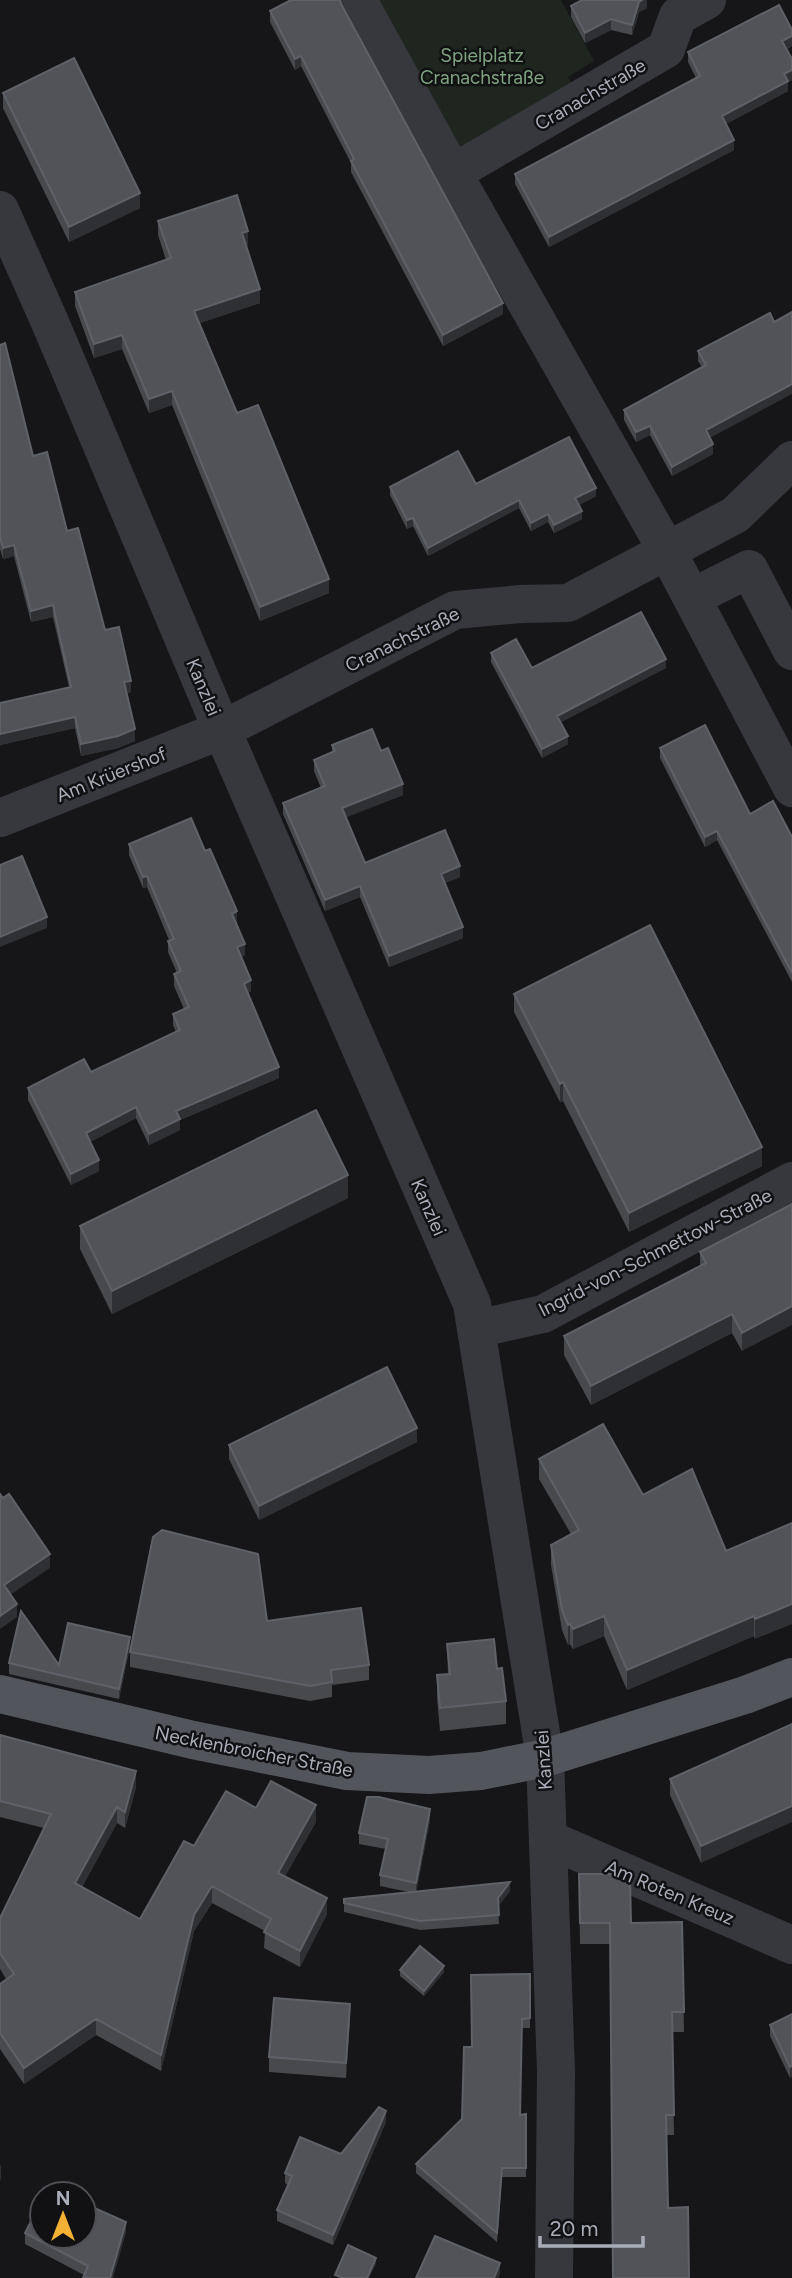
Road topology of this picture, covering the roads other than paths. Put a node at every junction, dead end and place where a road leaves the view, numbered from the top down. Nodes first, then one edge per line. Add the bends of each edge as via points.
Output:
1 (708, 0) edge
2 (360, 4) dead end
3 (453, 173) junction
4 (0, 210) edge
5 (792, 460) edge
6 (667, 551) junction
7 (693, 597) junction
8 (792, 651) edge
9 (222, 730) junction
10 (792, 788) edge
11 (0, 818) edge
12 (792, 1181) edge
13 (476, 1329) junction
14 (792, 1677) edge
15 (0, 1695) edge
16 (545, 1758) junction
17 (548, 1839) junction
18 (792, 1945) edge
19 (554, 2278) edge

1 - 3 street, Cranachstraße via 678,16 666,50
2 - 3 street
3 - 6 street
4 - 9 street, Kanzlei
5 - 6 street, Cranachstraße via 736,515
6 - 7 street
6 - 9 street, Cranachstraße via 568,603 455,610
7 - 8 street via 749,569
7 - 10 street
9 - 11 street, Am Krüershof
9 - 13 street, Kanzlei via 471,1304
12 - 13 street, Ingrid-von-Schmettow-Straße via 543,1314
13 - 16 street, Kanzlei
14 - 16 main road, Necklenbroicher Straße
15 - 16 main road, Necklenbroicher Straße via 347,1771 429,1775 481,1771
16 - 17 street, Kanzlei
17 - 18 street, Am Roten Kreuz
17 - 19 street, Kanzlei via 556,2072

